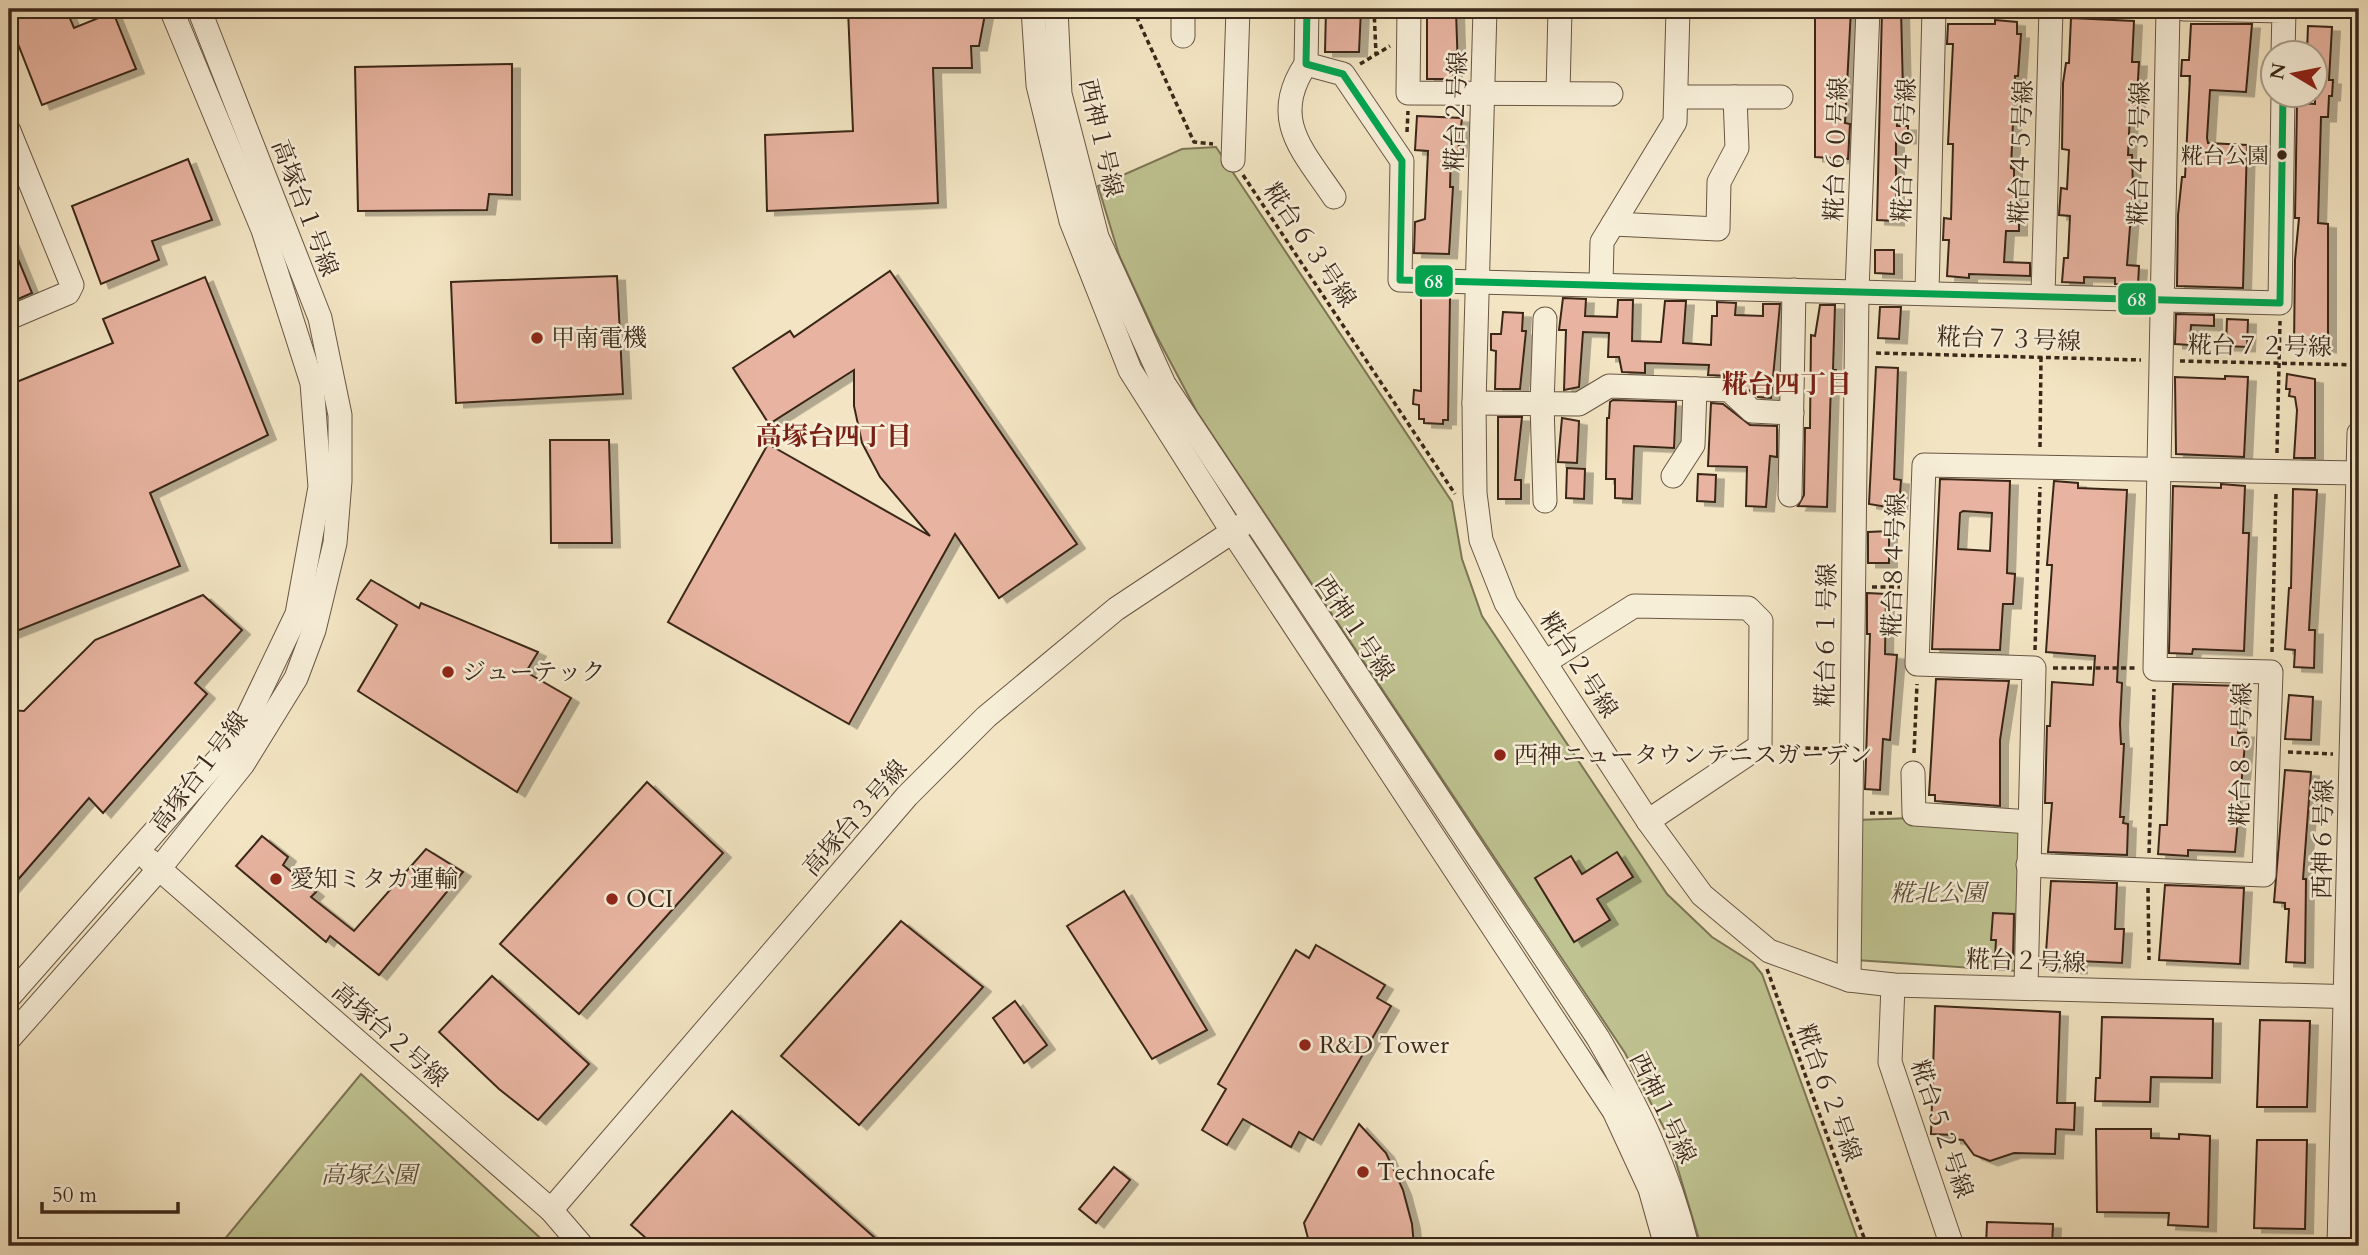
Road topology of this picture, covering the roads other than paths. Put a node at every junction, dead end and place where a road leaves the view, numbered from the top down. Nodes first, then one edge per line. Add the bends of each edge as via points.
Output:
1 (171, 9) edge
2 (200, 9) edge
3 (1034, 9) edge
4 (1056, 9) edge
5 (1183, 9) edge
6 (1238, 9) edge
7 (1307, 9) edge
8 (1409, 9) edge
9 (1485, 9) edge
10 (1560, 9) edge
11 (1678, 9) edge
12 (1868, 9) edge
13 (1934, 9) edge
14 (2051, 9) edge
15 (2168, 9) edge
16 (2184, 9) edge
17 (1184, 36) dead end
18 (2283, 38) edge
19 (1306, 64) junction
20 (1483, 92) junction
21 (1558, 93) junction
22 (1611, 94) dead end
23 (1677, 97) junction
24 (1735, 97) junction
25 (1781, 97) dead end
26 (2283, 108) edge
27 (9, 131) edge
28 (1233, 160) road end
29 (1334, 197) dead end
30 (1613, 224) junction
31 (1478, 282) junction
32 (1601, 285) junction
33 (1794, 289) junction
34 (1857, 291) junction
35 (1927, 293) junction
36 (2043, 296) junction
37 (2162, 299) junction
38 (9, 318) edge
39 (1545, 319) dead end
40 (1695, 389) junction
41 (1474, 403) junction
42 (1542, 404) junction
43 (1792, 413) junction
44 (2359, 433) edge
45 (2159, 469) junction
46 (2358, 473) edge
47 (1673, 476) dead end
48 (1790, 495) dead end
49 (1545, 501) dead end
50 (1251, 519) junction
51 (1232, 531) junction
52 (1547, 661) junction
53 (1913, 774) road end
54 (1648, 821) junction
55 (2030, 822) junction
56 (139, 851) junction
57 (2028, 865) junction
58 (159, 869) junction
59 (1849, 980) junction
60 (1893, 985) junction
61 (2026, 987) junction
62 (9, 997) edge
63 (2352, 997) edge
64 (9, 1039) edge
65 (551, 1210) junction
66 (582, 1246) edge
67 (1666, 1246) edge
68 (1687, 1246) edge
69 (1952, 1246) edge
70 (2339, 1246) edge

1 - 56 street, 高塚台１号線 via 263,230 312,383 320,487 297,614 238,737
2 - 58 street, 高塚台１号線 via 320,318 340,415 340,481 335,543 314,630 296,678 243,764
3 - 51 street, 西神１号線 via 1038,85 1071,222 1130,370
4 - 50 street, 西神１号線 via 1060,94 1097,237 1164,384
5 - 17 street
6 - 28 street
7 - 19 street
8 - 20 street via 1408,93
9 - 20 street, 糀台２号線
10 - 21 street
11 - 23 street
12 - 34 street, 糀台６０号線
13 - 35 street, 糀台４６号線
14 - 36 street, 糀台４５号線
15 - 37 street, 糀台４３号線
16 - 18 street via 2284,10
19 - 29 street via 1292,85 1291,134
19 - 31 street via 1343,74 1402,161 1400,280
20 - 21 street
20 - 31 street, 糀台２号線
21 - 22 street
23 - 24 street
23 - 30 street via 1675,122
24 - 25 street
24 - 30 street via 1737,148 1719,182 1718,229
26 - 37 street via 2280,303
27 - 38 street via 72,285 68,293
30 - 32 street via 1602,242
31 - 32 street
31 - 41 street, 糀台２号線
32 - 33 street
33 - 34 street
33 - 43 street
34 - 35 street
34 - 59 street, 糀台６１号線
35 - 36 street
36 - 37 street
37 - 45 street
39 - 42 street
40 - 42 street via 1609,387 1579,404
40 - 43 street via 1729,390 1752,411
40 - 47 street via 1693,445
41 - 42 street
41 - 52 street, 糀台２号線 via 1475,493 1481,540 1506,603
42 - 49 street
43 - 48 street
44 - 46 street, 西神６号線
45 - 46 street, 糀台８４号線
45 - 55 street, 糀台８４号線 via 1924,465 1917,664 2034,668
45 - 57 street, 糀台８５号線 via 2155,668 2272,672 2264,875
46 - 63 street, 西神６号線 via 2351,754
50 - 51 street, 高塚台３号線
50 - 68 street, 西神１号線 via 1611,1060 1638,1106 1668,1174
51 - 65 street, 高塚台３号線 via 1116,609 986,717 907,796
51 - 67 street, 西神１号線 via 1614,1111 1650,1189
52 - 54 street, 糀台２号線
52 - 54 street via 1634,606 1748,608 1761,621 1760,746
53 - 55 street via 1914,814
54 - 59 street, 糀台２号線 via 1702,895 1769,951
55 - 57 street
56 - 58 street, 高塚台２号線
56 - 62 street, 高塚台１号線
57 - 61 street
58 - 64 street, 高塚台１号線
58 - 65 street, 高塚台２号線
59 - 60 street, 糀台２号線
60 - 61 street, 糀台２号線
60 - 69 street, 糀台５２号線 via 1890,1062
61 - 63 street, 糀台２号線
63 - 70 street, 西神６号線
65 - 66 street, 高塚台２号線

